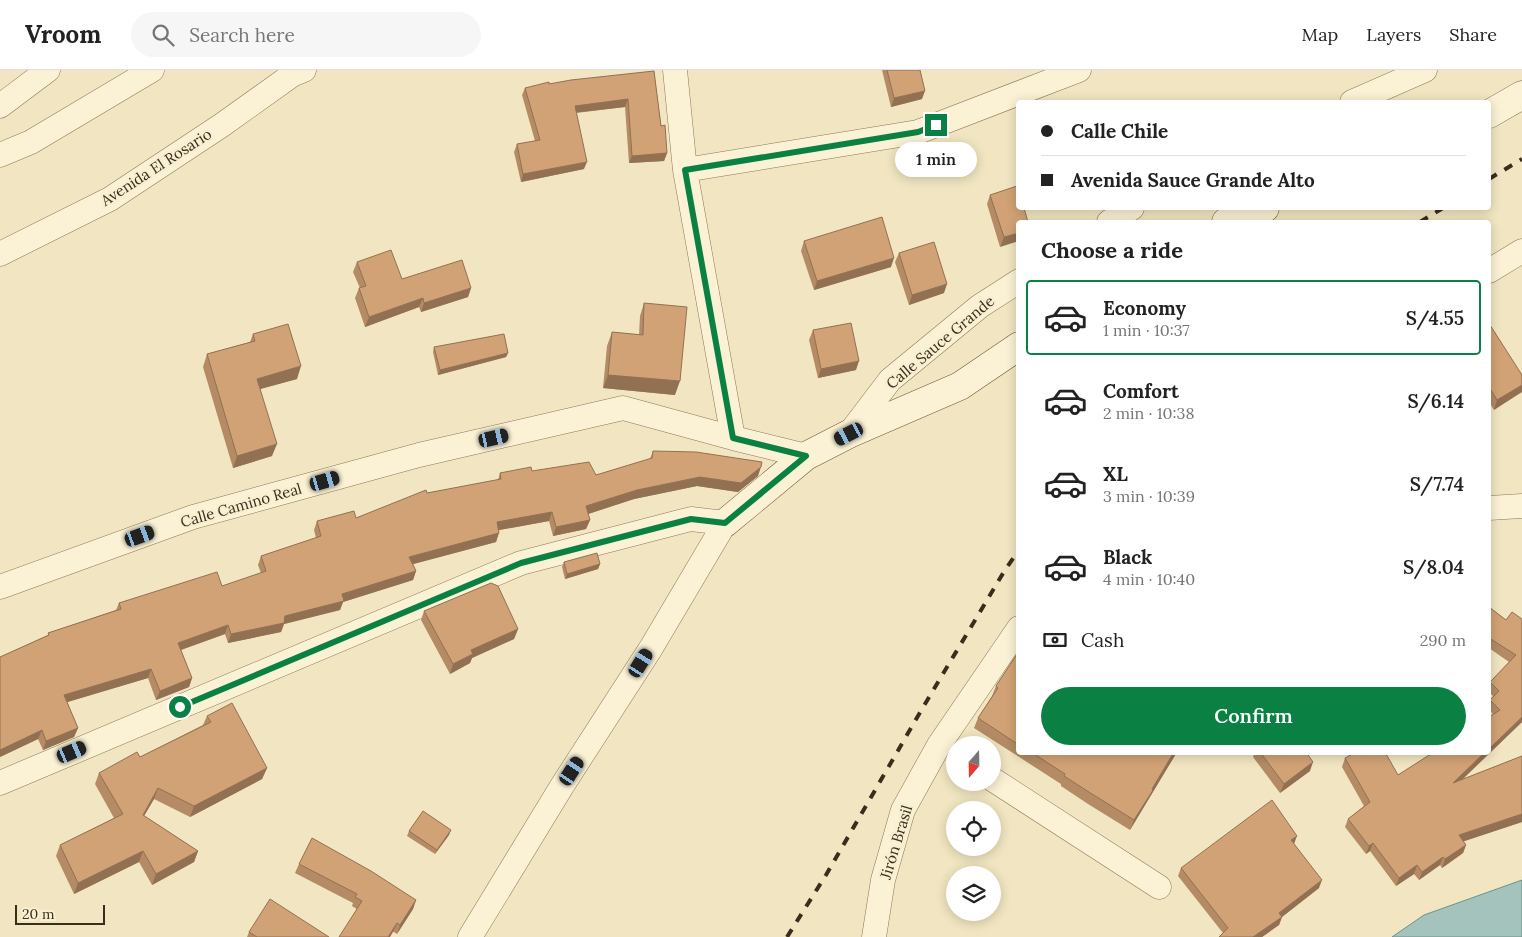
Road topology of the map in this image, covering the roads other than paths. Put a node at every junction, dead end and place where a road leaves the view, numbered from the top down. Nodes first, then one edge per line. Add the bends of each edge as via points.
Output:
1 (48, 70) edge
2 (152, 70) edge
3 (304, 70) edge
4 (675, 70) edge
5 (1080, 70) edge
6 (1425, 70) edge
7 (1522, 95) edge
8 (1357, 100) edge
9 (0, 106) edge
10 (1491, 113) edge
11 (0, 155) edge
12 (685, 170) junction
13 (1129, 210) edge
14 (1259, 210) edge
15 (1112, 220) edge
16 (1232, 220) edge
17 (1522, 251) edge
18 (0, 254) edge
19 (1491, 270) edge
20 (1016, 283) edge
21 (1016, 348) edge
22 (849, 434) junction
23 (733, 438) junction
24 (806, 456) junction
25 (1522, 506) edge
26 (1491, 508) edge
27 (725, 523) junction
28 (0, 587) edge
29 (1016, 633) edge
30 (955, 736) edge
31 (946, 751) edge
32 (0, 783) edge
33 (1001, 785) edge
34 (1159, 887) dead end
35 (470, 937) edge
36 (874, 937) edge

1 - 9 street
2 - 11 street via 31,142
3 - 18 street, Avenida El Rosario via 110,199
4 - 12 street
5 - 12 street via 918,132
6 - 8 street
7 - 10 street
12 - 23 street
13 - 15 street
14 - 16 street
17 - 19 street
20 - 22 street, Calle Sauce Grande via 980,306 890,380
21 - 22 street via 960,386
22 - 24 street
23 - 24 street, Calle Camino Real
23 - 28 street, Calle Camino Real via 623,408 419,455 193,517
24 - 27 street
25 - 26 street
27 - 32 street via 691,519 521,563
27 - 35 street via 651,648
29 - 30 street, Jirón Brasil
31 - 36 street, Jirón Brasil via 903,810 883,880
33 - 34 street

